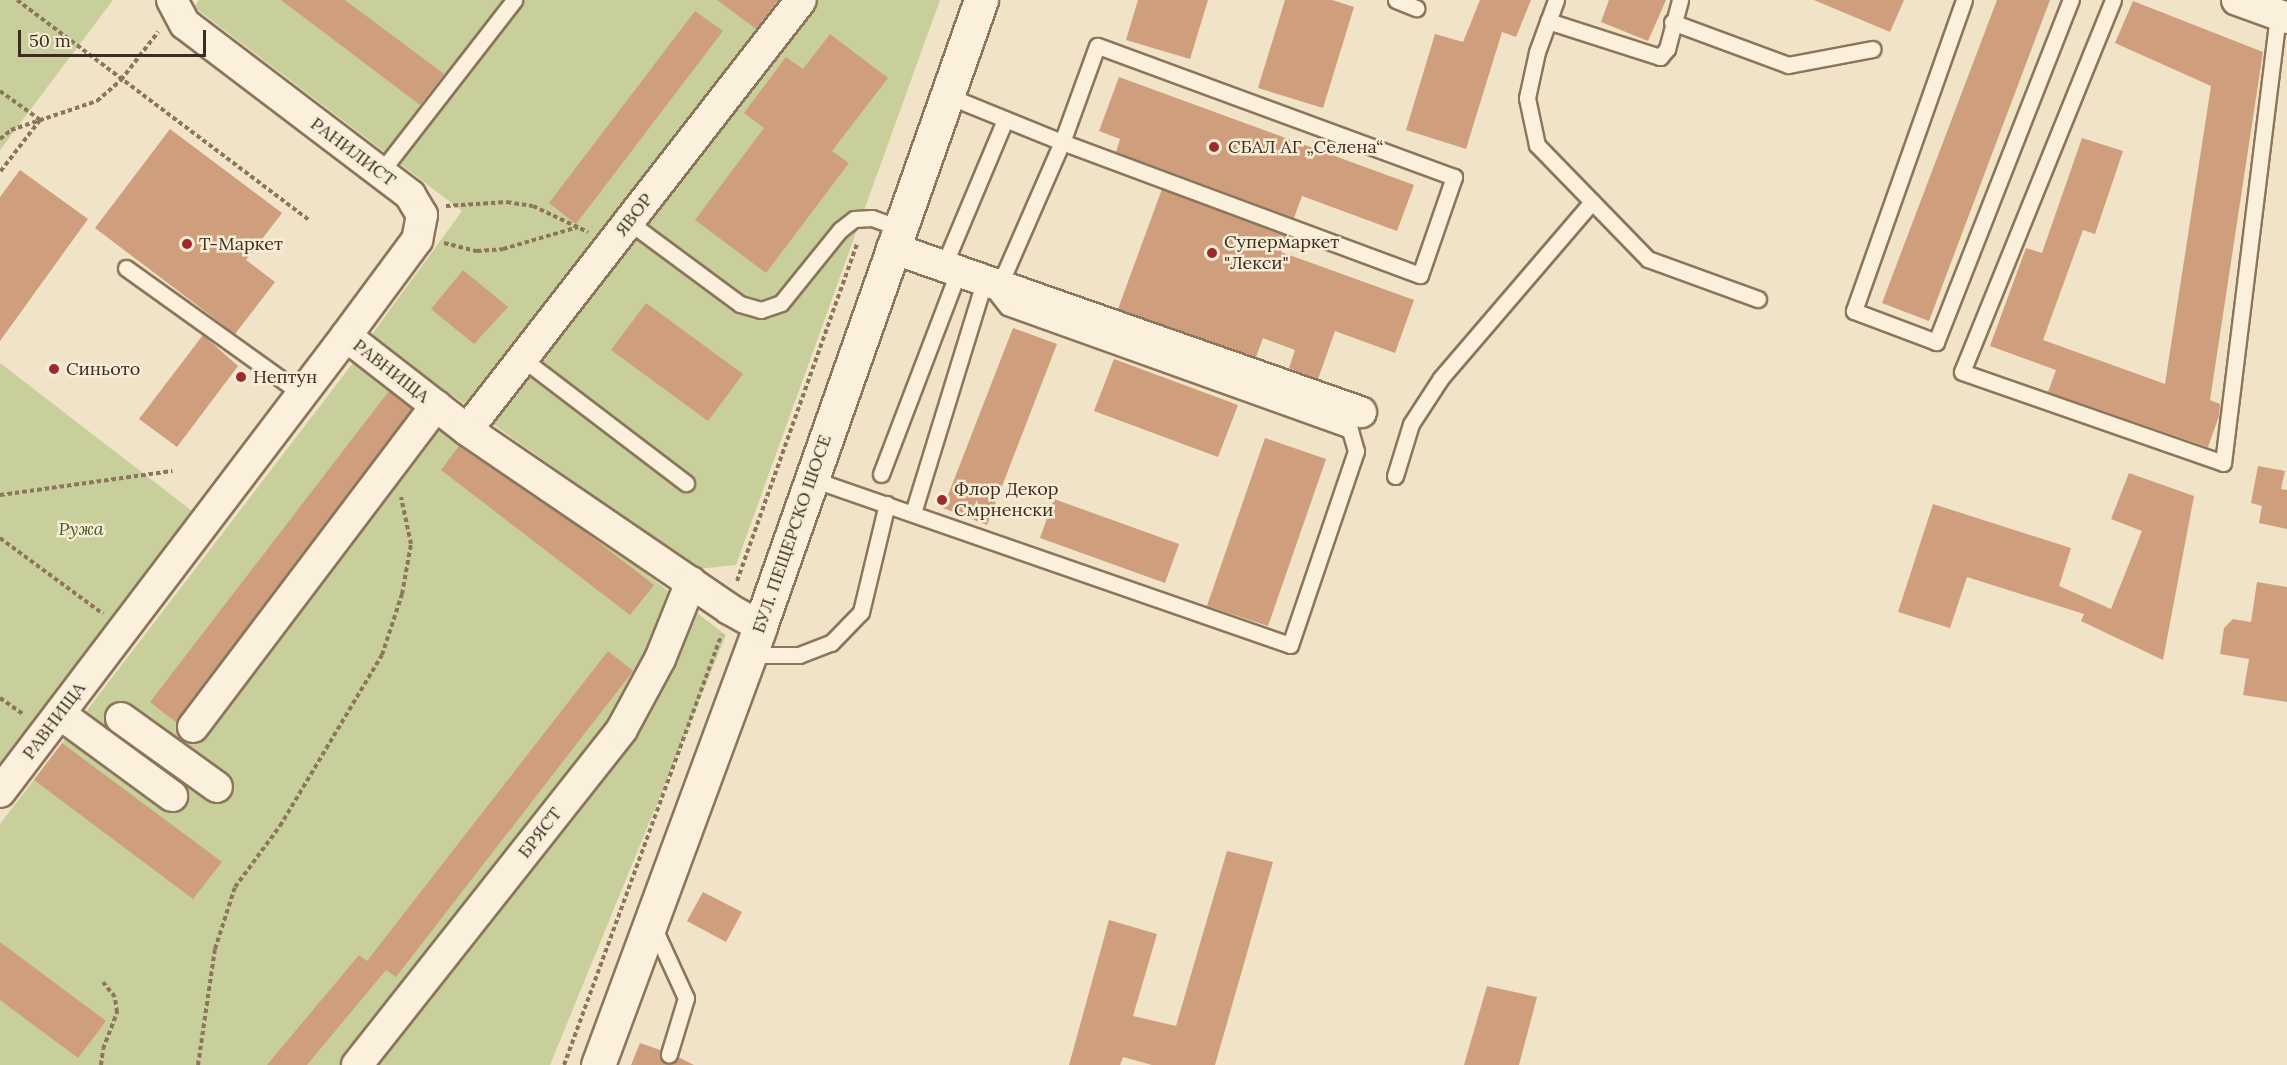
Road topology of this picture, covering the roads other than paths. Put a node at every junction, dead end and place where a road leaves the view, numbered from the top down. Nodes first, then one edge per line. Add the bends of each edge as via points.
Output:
1 (514, 0) edge
2 (801, 0) edge
3 (981, 0) edge
4 (1396, 0) edge
5 (1556, 0) edge
6 (1680, 0) edge
7 (1964, 0) edge
8 (2072, 0) edge
9 (2113, 0) edge
10 (2237, 0) edge
11 (173, 5) edge
12 (1416, 8) dead end
13 (2282, 17) edge
14 (1548, 21) junction
15 (1672, 22) junction
16 (1873, 49) dead end
17 (946, 95) junction
18 (1005, 120) junction
19 (1062, 142) junction
20 (380, 173) junction
21 (1592, 202) junction
22 (629, 222) junction
23 (896, 238) junction
24 (126, 268) dead end
25 (972, 275) junction
26 (1758, 298) dead end
27 (346, 336) junction
28 (523, 359) junction
29 (302, 394) junction
30 (436, 406) junction
31 (1361, 412) dead end
32 (467, 430) junction
33 (881, 474) dead end
34 (1395, 476) dead end
35 (812, 479) junction
36 (686, 483) dead end
37 (886, 504) junction
38 (913, 513) junction
39 (691, 582) junction
40 (754, 640) junction
41 (60, 714) junction
42 (121, 718) dead end
43 (193, 727) dead end
44 (176, 760) junction
45 (217, 787) dead end
46 (0, 792) edge
47 (650, 919) junction
48 (669, 1054) dead end
49 (357, 1065) edge
50 (598, 1065) edge

1 - 20 lane
2 - 22 street, ЯВОР
3 - 17 main road, БУЛ. ПЕЩЕРСКО ШОСЕ
4 - 12 lane
5 - 14 lane
6 - 15 lane
7 - 8 lane via 1854,311 1936,342
9 - 13 lane via 1962,372 2223,463
10 - 13 street
11 - 20 street, РАНИЛИСТ via 185,24
14 - 15 lane via 1660,57 1667,49
14 - 21 lane via 1527,98 1537,145
15 - 16 lane via 1788,65
17 - 18 lane
17 - 23 main road, БУЛ. ПЕЩЕРСКО ШОСЕ
18 - 19 lane
18 - 25 lane
19 - 19 lane via 1420,275 1454,177 1097,46
19 - 25 lane
20 - 27 street, РАНИЛИСТ via 410,195 419,221
21 - 26 lane via 1648,259
21 - 34 lane via 1441,378 1411,424
22 - 23 lane via 740,304 760,310 781,303 840,230 854,219 866,218
22 - 28 street, ЯВОР
23 - 25 street
23 - 35 main road, БУЛ. ПЕЩЕРСКО ШОСЕ
24 - 29 lane
25 - 31 street
25 - 33 lane
25 - 38 lane
25 - 38 lane via 1007,307 1350,430 1356,452 1290,645
27 - 29 street, РАВНИЩА
27 - 30 street, РАВНИЩА
28 - 32 street, ЯВОР
28 - 36 lane
29 - 41 street, РАВНИЩА
30 - 32 street, РАВНИЩА
30 - 43 street
32 - 39 street, РАВНИЩА
35 - 37 lane
35 - 40 main road, БУЛ. ПЕЩЕРСКО ШОСЕ
37 - 38 lane
37 - 40 lane via 861,612 831,643 799,656
39 - 40 street, РАВНИЩА via 729,609
39 - 49 street, БРЯСТ via 660,658 622,729
40 - 47 main road, БУЛ. ПЕЩЕРСКО ШОСЕ
41 - 44 street via 164,791
41 - 46 street, РАВНИЩА
42 - 44 street
44 - 45 street
47 - 48 lane via 686,998
47 - 50 main road, БУЛ. ПЕЩЕРСКО ШОСЕ

